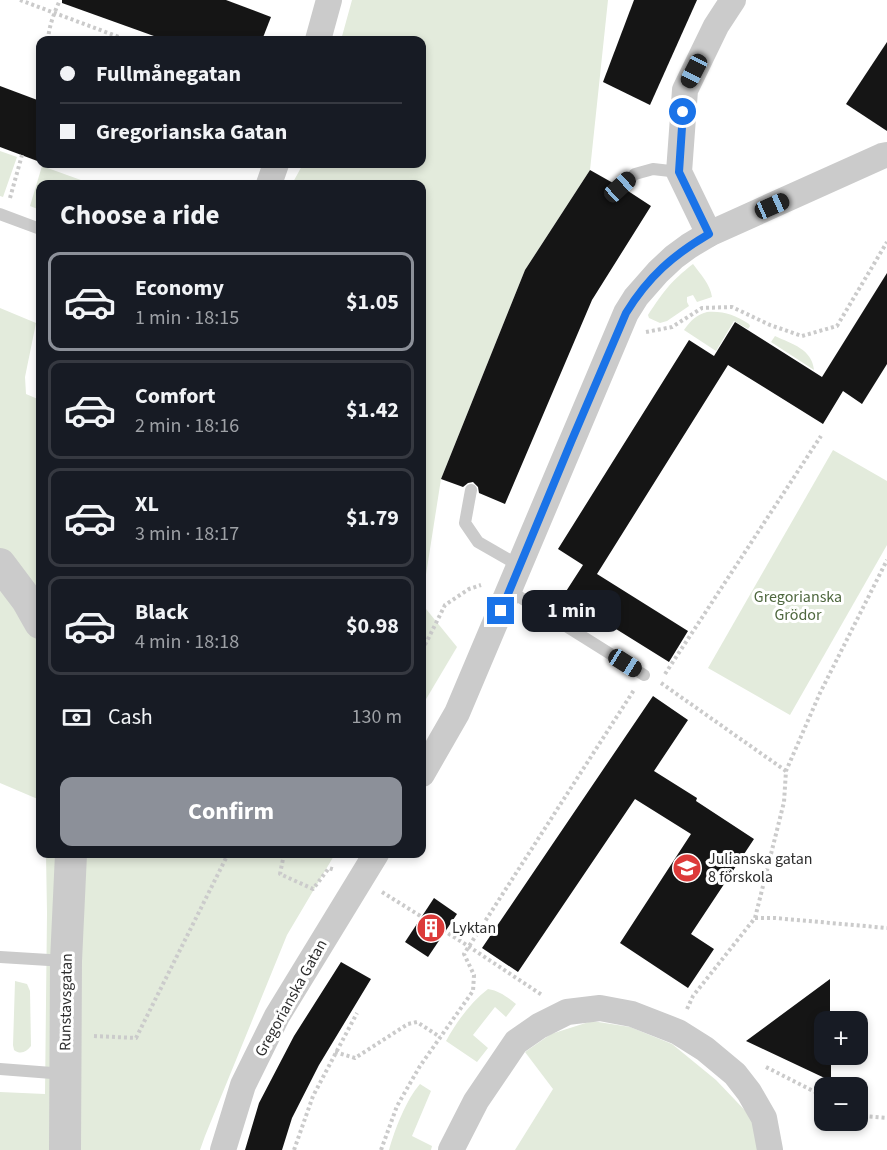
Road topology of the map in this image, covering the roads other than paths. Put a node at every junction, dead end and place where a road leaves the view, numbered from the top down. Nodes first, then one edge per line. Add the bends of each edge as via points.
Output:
1 (329, 0) edge
2 (733, 0) edge
3 (319, 36) edge
4 (887, 155) edge
5 (679, 172) junction
6 (620, 187) dead end
7 (2, 215) edge
8 (36, 228) edge
9 (709, 234) junction
10 (471, 490) dead end
11 (0, 564) edge
12 (520, 566) junction
13 (510, 591) junction
14 (36, 616) edge
15 (644, 675) road end
16 (426, 767) edge
17 (71, 858) edge
18 (373, 858) edge
19 (0, 957) edge
20 (66, 961) junction
21 (0, 1069) edge
22 (66, 1074) junction
23 (65, 1150) edge
24 (223, 1150) edge
25 (451, 1150) edge
26 (770, 1150) edge

1 - 3 street
2 - 5 street via 685,90
4 - 9 street
5 - 6 lane via 644,171
5 - 9 street
7 - 8 lane
9 - 12 street via 674,256 626,313
10 - 12 lane via 465,523 478,542
11 - 14 street
12 - 13 street
13 - 15 lane
13 - 16 street via 457,713
17 - 20 street, Runstavsgatan
18 - 24 street, Gregorianska Gatan via 277,1016 243,1085
19 - 20 lane
20 - 22 street, Runstavsgatan
21 - 22 lane
22 - 23 street, Runstavsgatan
25 - 26 street via 476,1101 516,1042 567,1012 600,1008 633,1014 678,1032 735,1074 764,1118

